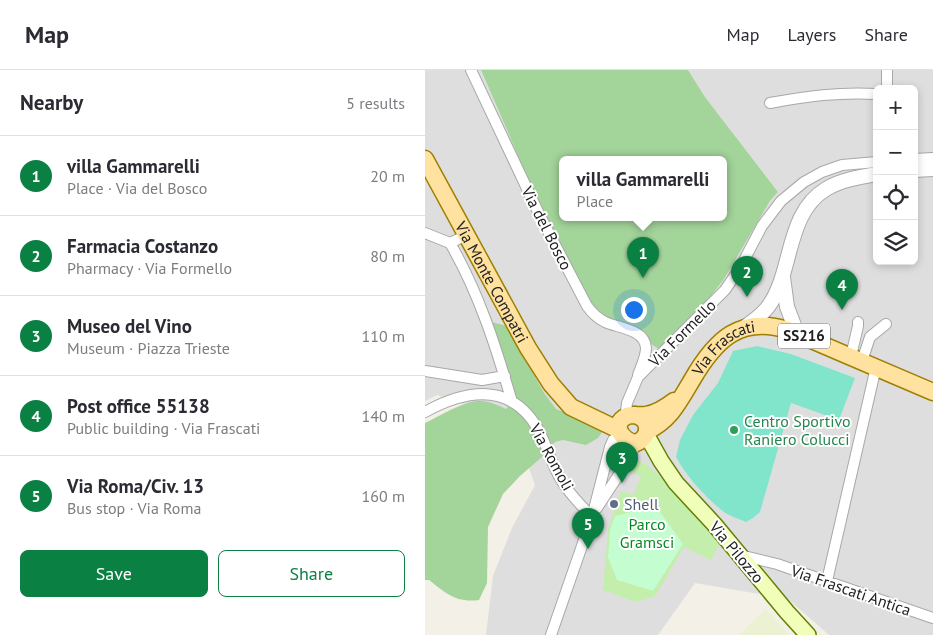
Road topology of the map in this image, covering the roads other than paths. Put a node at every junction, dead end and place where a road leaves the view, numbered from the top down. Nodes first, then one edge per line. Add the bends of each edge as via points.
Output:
1 (471, 70) edge
2 (887, 70) edge
3 (887, 85) edge
4 (873, 94) edge
5 (770, 103) dead end
6 (933, 158) edge
7 (425, 159) edge
8 (918, 159) edge
9 (873, 162) edge
10 (933, 169) edge
11 (918, 170) edge
12 (873, 175) edge
13 (425, 233) edge
14 (467, 235) junction
15 (450, 243) junction
16 (783, 277) junction
17 (858, 322) dead end
18 (886, 324) dead end
19 (745, 327) junction
20 (797, 333) junction
21 (863, 361) junction
22 (425, 371) edge
23 (505, 376) junction
24 (637, 378) junction
25 (690, 383) junction
26 (933, 392) edge
27 (512, 402) junction
28 (425, 412) edge
29 (626, 422) junction
30 (642, 438) junction
31 (591, 517) junction
32 (741, 555) junction
33 (827, 582) junction
34 (933, 618) edge
35 (551, 635) edge
36 (808, 635) edge

1 - 24 street, Via del Bosco via 535,207 587,306 605,322 629,330 644,342
2 - 3 street
4 - 5 street via 829,93
6 - 8 street
7 - 14 main road, Via Monte Compatri / SS216
9 - 24 street, Via Formello via 842,165 822,172 787,196 767,220 725,290
10 - 11 street
12 - 16 street via 836,184 814,200 798,226
13 - 15 street
14 - 15 street
14 - 29 main road, Via Monte Compatri / SS216 via 533,355 564,400
15 - 23 street via 477,296
16 - 19 street via 766,310
16 - 20 street via 787,307
17 - 21 street
18 - 21 street via 870,337
19 - 20 main road, Via Frascati / SS216 via 769,325
19 - 25 main road, Via Frascati / SS216 via 729,335 712,350
20 - 21 main road, Via Frascati / SS216
21 - 26 main road, Via Frascati / SS216
21 - 33 street
22 - 23 street via 482,380
23 - 27 street
24 - 29 street via 627,403
25 - 29 main road, Via Frascati / SS216 via 662,410
25 - 30 main road, Via Frascati / SS216 via 669,415
27 - 28 street, Via Romoli via 494,394 475,394 448,401
27 - 31 street, Via Romoli via 533,421 560,478
29 - 30 main road via 625,440
29 - 30 main road via 639,416 646,422
29 - 31 street via 610,448
30 - 31 street
30 - 32 main road, Via Pilozzo
31 - 35 street
32 - 33 street, Via Frascati Antica
32 - 36 main road, Via Pilozzo
33 - 34 street, Via Frascati Antica

